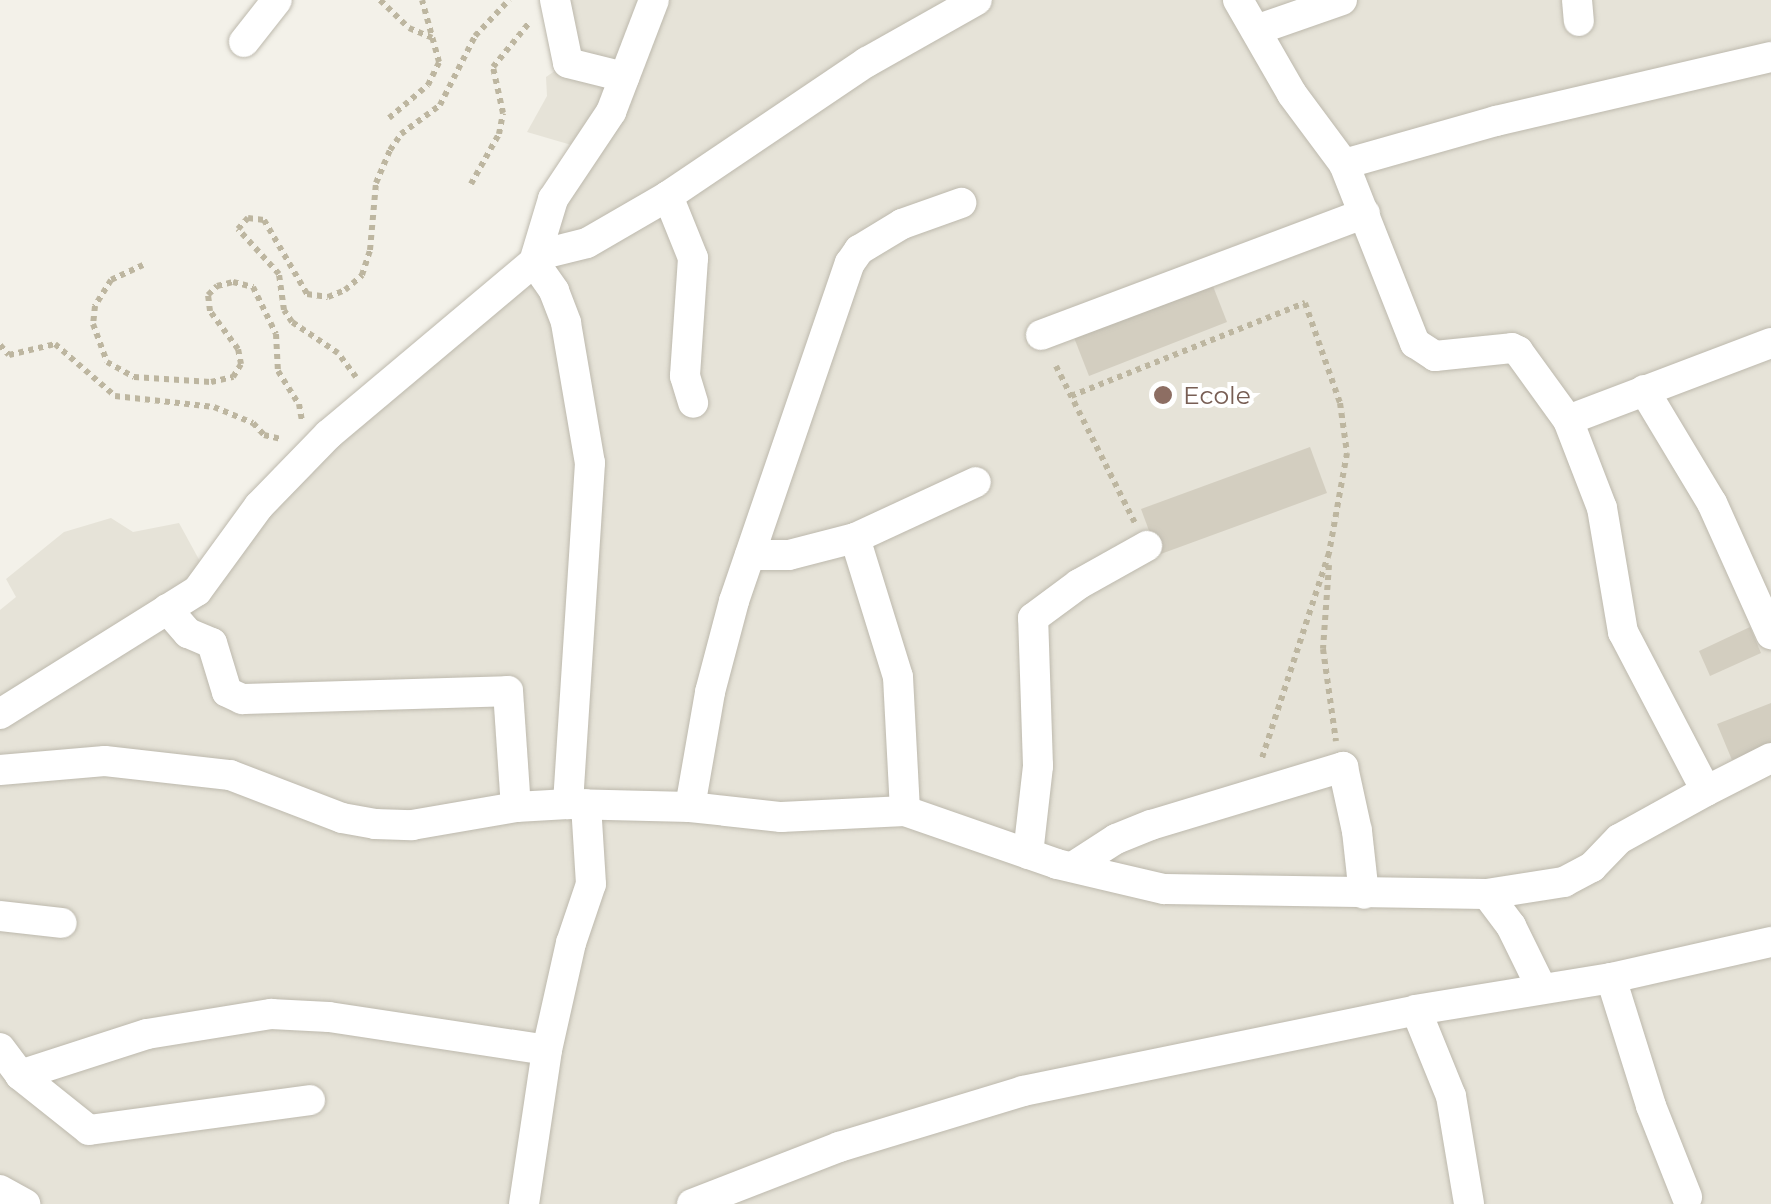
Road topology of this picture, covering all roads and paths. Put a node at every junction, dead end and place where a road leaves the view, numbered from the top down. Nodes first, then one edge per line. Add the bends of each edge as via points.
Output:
1 (276, 0) edge
2 (380, 0) edge
3 (422, 0) edge
4 (509, 0) edge
5 (654, 0) edge
6 (976, 0) edge
7 (1238, 0) edge
8 (1342, 0) edge
9 (541, 3) edge
10 (1256, 30) junction
11 (434, 38) junction
12 (244, 42) dead end
13 (1771, 58) edge
14 (624, 76) junction
15 (389, 118) dead end
16 (1344, 164) junction
17 (471, 184) dead end
18 (668, 196) junction
19 (960, 204) dead end
20 (1365, 212) junction
21 (537, 258) junction
22 (144, 266) dead end
23 (1041, 335) dead end
24 (1771, 343) edge
25 (0, 345) edge
26 (1056, 366) dead end
27 (1644, 390) junction
28 (1071, 396) junction
29 (370, 398) junction
30 (693, 403) dead end
31 (1568, 420) junction
32 (976, 482) dead end
33 (855, 538) junction
34 (1147, 546) joint
35 (1329, 554) junction
36 (750, 555) junction
37 (167, 609) junction
38 (1771, 634) edge
39 (0, 714) edge
40 (1771, 758) edge
41 (1343, 767) junction
42 (0, 770) edge
43 (1706, 791) junction
44 (1250, 792) junction
45 (577, 804) junction
46 (516, 807) junction
47 (690, 807) junction
48 (904, 811) junction
49 (1028, 854) junction
50 (1074, 866) junction
51 (1364, 894) junction
52 (1487, 894) junction
53 (0, 916) edge
54 (62, 922) dead end
55 (1771, 942) edge
56 (1611, 978) junction
57 (1542, 989) junction
58 (1416, 1010) junction
59 (0, 1048) edge
60 (547, 1050) junction
61 (20, 1075) junction
62 (310, 1100) dead end
63 (0, 1190) edge
64 (1685, 1202) edge
65 (25, 1204) edge
66 (524, 1204) edge
67 (692, 1204) edge
68 (1470, 1204) edge

1 - 12 street
2 - 11 path via 409,28
3 - 11 path
4 - 29 path via 475,36 440,104 390,150 376,183 362,275 345,290 328,297 307,294 264,220 248,218 238,230 279,274 292,322 338,353
5 - 14 street
6 - 18 street via 867,62
7 - 10 street
8 - 10 street
9 - 14 street via 568,63
9 - 17 path via 493,67 499,134
10 - 16 street via 1292,94
11 - 15 path via 439,62 428,85
13 - 16 street via 1496,121
14 - 21 street via 611,112 553,200
16 - 20 street
18 - 21 street via 588,243
18 - 30 street via 693,258 684,376
19 - 36 street via 902,224 850,263
20 - 23 street
20 - 31 street via 1415,343 1435,356 1512,348
21 - 29 street
21 - 45 street via 566,323 590,463
22 - 25 path via 111,280 95,306 93,324 107,362 134,377 233,377 241,364 238,349 210,311 208,294 233,282 253,287 276,334 278,371 299,404 303,419 297,431 280,440 214,408 114,396 55,344 9,355
24 - 27 street
26 - 28 path
27 - 31 street
27 - 38 street via 1712,503
28 - 34 path
28 - 35 path via 1304,303 1340,403 1347,453
29 - 37 street via 259,506 197,591
31 - 43 street via 1602,508 1623,632
32 - 33 street
33 - 36 street via 789,555
33 - 48 street via 898,677
34 - 49 street via 1034,618 1038,766
35 - 41 path via 1323,650
35 - 44 path
36 - 47 street via 710,692
37 - 39 street
37 - 46 street via 188,633 212,643 227,692 242,699 508,691
40 - 43 street
41 - 44 street
41 - 51 street
42 - 46 street via 90,761 230,774 342,818 376,824 448,821
43 - 52 street via 1619,839 1564,882
44 - 50 street via 1132,832
45 - 46 street
45 - 47 street
45 - 60 street via 591,884
47 - 48 street via 781,817
48 - 49 street
49 - 50 street
50 - 51 street via 1164,889
51 - 52 street
52 - 57 street
53 - 54 street
55 - 56 street
56 - 57 street
56 - 64 street
57 - 58 street
58 - 67 street via 1024,1091 838,1146
58 - 68 street via 1451,1096
59 - 61 street
60 - 61 street via 271,1014 147,1034
60 - 66 street
61 - 62 street via 89,1130
63 - 65 street

